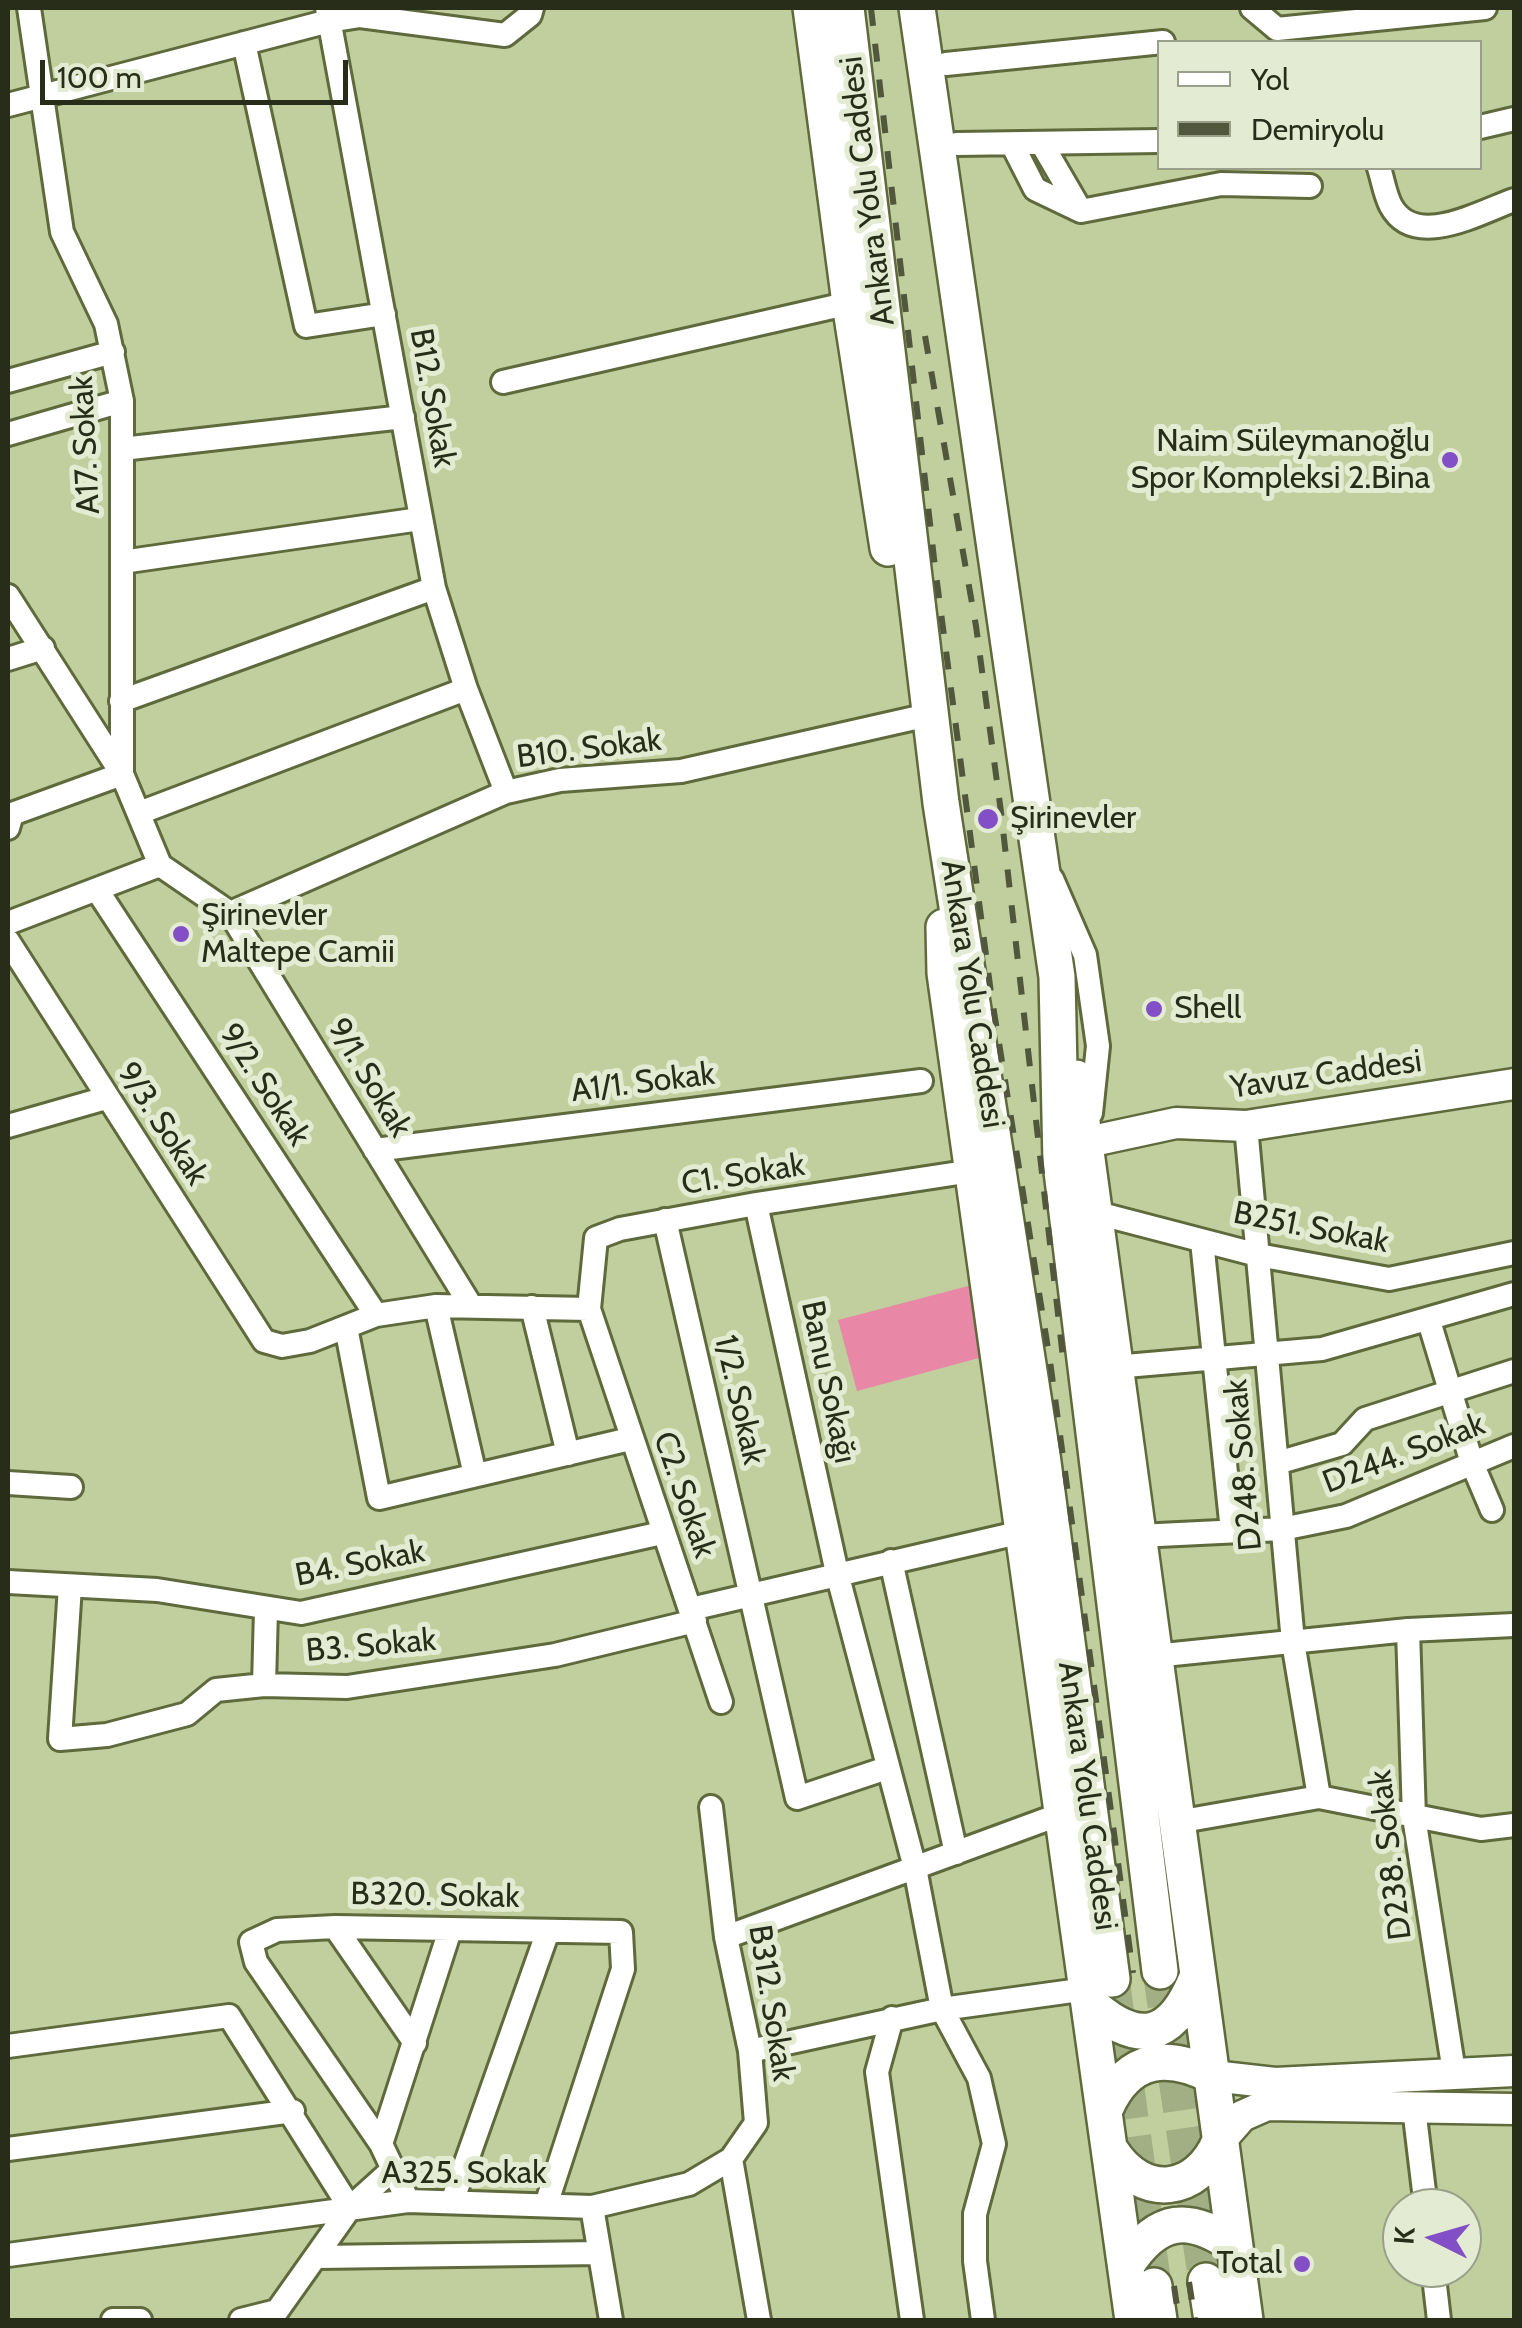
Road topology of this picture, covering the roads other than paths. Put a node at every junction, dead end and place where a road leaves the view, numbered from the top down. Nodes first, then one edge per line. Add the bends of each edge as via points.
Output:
1 (25, 8) edge
2 (532, 8) edge
3 (811, 8) edge
4 (846, 8) edge
5 (917, 8) edge
6 (938, 8) edge
7 (1252, 8) edge
8 (1485, 8) edge
9 (8, 10) edge
10 (359, 12) edge
11 (328, 14) edge
12 (1278, 29) junction
13 (1295, 40) edge
14 (244, 43) junction
15 (1157, 43) edge
16 (946, 64) junction
17 (42, 95) junction
18 (8, 105) edge
19 (1514, 119) edge
20 (1482, 127) edge
21 (1157, 141) edge
22 (957, 144) junction
23 (1012, 144) junction
24 (1042, 144) junction
25 (1380, 170) edge
26 (1310, 186) dead end
27 (1514, 200) edge
28 (1081, 211) junction
29 (850, 303) junction
30 (384, 314) junction
31 (113, 352) junction
32 (8, 381) edge
33 (502, 382) dead end
34 (122, 402) junction
35 (403, 417) junction
36 (8, 434) edge
37 (122, 449) junction
38 (420, 519) junction
39 (122, 562) junction
40 (434, 588) junction
41 (8, 596) edge
42 (43, 648) junction
43 (8, 659) edge
44 (1014, 686) junction
45 (466, 689) junction
46 (121, 701) junction
47 (915, 718) junction
48 (122, 774) junction
49 (506, 792) junction
50 (140, 813) junction
51 (944, 820) junction
52 (8, 828) edge
53 (1038, 846) junction
54 (160, 865) junction
55 (98, 890) junction
56 (230, 913) junction
57 (8, 923) edge
58 (8, 941) edge
59 (1057, 976) junction
60 (920, 1081) dead end
61 (1514, 1084) edge
62 (106, 1098) junction
63 (8, 1126) edge
64 (1246, 1126) junction
65 (1088, 1142) junction
66 (375, 1150) junction
67 (972, 1172) junction
68 (756, 1204) junction
69 (1096, 1213) junction
70 (666, 1220) junction
71 (1202, 1240) junction
72 (1514, 1254) edge
73 (1258, 1255) junction
74 (1514, 1294) edge
75 (436, 1306) junction
76 (471, 1306) junction
77 (532, 1307) junction
78 (589, 1310) junction
79 (376, 1315) junction
80 (1429, 1321) junction
81 (346, 1326) junction
82 (1267, 1354) junction
83 (1215, 1358) junction
84 (1114, 1367) junction
85 (1514, 1371) edge
86 (1451, 1392) junction
87 (630, 1439) junction
88 (1514, 1446) edge
89 (568, 1454) junction
90 (1277, 1463) junction
91 (1472, 1463) junction
92 (474, 1474) junction
93 (8, 1483) edge
94 (71, 1488) dead end
95 (1492, 1510) dead end
96 (1282, 1529) junction
97 (1232, 1531) junction
98 (1022, 1532) junction
99 (662, 1533) junction
100 (1138, 1536) junction
101 (891, 1561) junction
102 (837, 1573) junction
103 (8, 1582) edge
104 (70, 1586) junction
105 (750, 1594) junction
106 (266, 1609) junction
107 (693, 1615) junction
108 (1514, 1626) edge
109 (1408, 1630) junction
110 (1293, 1642) junction
111 (1154, 1656) junction
112 (264, 1685) junction
113 (721, 1702) dead end
114 (886, 1768) junction
115 (1318, 1796) junction
116 (711, 1808) dead end
117 (1061, 1814) junction
118 (1414, 1817) junction
119 (1177, 1822) junction
120 (1514, 1825) edge
121 (956, 1852) junction
122 (914, 1868) junction
123 (336, 1927) junction
124 (450, 1930) junction
125 (548, 1931) junction
126 (726, 1937) junction
127 (1160, 1970) tunnel mouth
128 (1196, 1980) junction
129 (1096, 1991) junction
130 (942, 2009) junction
131 (892, 2018) junction
132 (415, 2043) junction
133 (8, 2046) edge
134 (750, 2051) junction
135 (1514, 2071) edge
136 (1454, 2072) junction
137 (1213, 2076) junction
138 (1106, 2107) junction
139 (1414, 2108) junction
140 (1514, 2109) edge
141 (292, 2111) junction
142 (1220, 2141) junction
143 (381, 2144) junction
144 (8, 2149) edge
145 (1111, 2152) junction
146 (732, 2159) junction
147 (392, 2170) junction
148 (1424, 2188) edge
149 (408, 2201) junction
150 (452, 2202) junction
151 (546, 2205) junction
152 (350, 2208) junction
153 (592, 2208) junction
154 (1235, 2246) junction
155 (599, 2253) junction
156 (8, 2255) edge
157 (318, 2257) junction
158 (1140, 2275) junction
159 (1206, 2281) tunnel mouth
160 (1436, 2288) edge
161 (616, 2315) edge
162 (278, 2316) edge
163 (113, 2320) edge
164 (140, 2320) edge
165 (241, 2320) edge
166 (759, 2320) edge
167 (912, 2320) edge
168 (983, 2320) edge
169 (1134, 2320) edge
170 (1158, 2320) edge
171 (1212, 2320) edge
172 (1245, 2320) edge
173 (1440, 2320) edge

1 - 9 street
1 - 17 street, A17. Sokak
2 - 10 street via 506,35
3 - 29 highway
4 - 51 highway, Ankara Yolu Caddesi
5 - 44 highway, Ankara Yolu Caddesi
6 - 16 highway
7 - 12 street
8 - 12 street
10 - 11 street
11 - 14 street
11 - 30 street, B12. Sokak
12 - 13 street
14 - 17 street
14 - 30 street via 306,326
15 - 16 street
16 - 22 highway
17 - 18 street
17 - 31 street, A17. Sokak via 62,232
19 - 20 street
21 - 24 street
22 - 23 street
22 - 44 highway via 1017,615
23 - 24 street
23 - 28 street via 1035,189
24 - 28 street
25 - 27 street via 1391,206 1406,224 1430,229
26 - 28 street via 1220,184
29 - 33 street
29 - 47 highway
30 - 35 street, B12. Sokak
31 - 32 street
31 - 34 street, A17. Sokak
34 - 36 street
34 - 37 street, A17. Sokak
35 - 37 street
35 - 38 street, B12. Sokak
37 - 39 street, A17. Sokak
38 - 39 street
38 - 40 street, B12. Sokak
39 - 46 street, A17. Sokak
40 - 45 street, B12. Sokak
40 - 46 street
41 - 42 street
42 - 43 street
42 - 48 street
44 - 53 highway, Ankara Yolu Caddesi
45 - 49 street, B12. Sokak
45 - 50 street
46 - 48 street, A17. Sokak
47 - 49 street, B10. Sokak via 681,771 560,780
47 - 51 highway
48 - 50 street
48 - 52 street via 12,814
49 - 56 street, B10. Sokak
50 - 54 street
51 - 67 highway via 945,973
51 - 129 highway, Ankara Yolu Caddesi via 1037,1419
53 - 59 highway, Ankara Yolu Caddesi
53 - 65 street via 1086,955 1098,1046
54 - 55 street
54 - 56 street, 9/1. Sokak
55 - 57 street
55 - 79 street, 9/2. Sokak
56 - 66 street, 9/1. Sokak
58 - 62 street, 9/3. Sokak
59 - 65 highway
59 - 127 highway, Ankara Yolu Caddesi via 1061,1163
60 - 66 street, A1/1. Sokak
61 - 64 main road, Yavuz Caddesi
62 - 63 street
62 - 81 street, 9/3. Sokak via 264,1341 296,1343
64 - 65 main road, Yavuz Caddesi via 1176,1123
64 - 73 street, D248. Sokak
65 - 69 highway
66 - 76 street, 9/1. Sokak
67 - 68 street, C1. Sokak
67 - 98 highway
68 - 70 street, C1. Sokak
68 - 102 street, Banu Sokağı
69 - 71 street, B251. Sokak
69 - 84 highway
70 - 78 street, C1. Sokak via 596,1238
70 - 105 street, 1/2. Sokak
71 - 73 street, B251. Sokak
71 - 83 street
72 - 73 street, B251. Sokak via 1389,1279
73 - 82 street, D248. Sokak
74 - 80 street
75 - 76 street
75 - 79 street
75 - 92 street
76 - 77 street
77 - 78 street
77 - 89 street
78 - 87 street, C2. Sokak
79 - 81 street
80 - 82 street via 1322,1349
80 - 86 street
81 - 92 street via 379,1498
82 - 83 street
82 - 90 street, D248. Sokak
83 - 84 street
83 - 97 street
84 - 100 highway
85 - 86 street
86 - 90 street via 1366,1419 1342,1444
86 - 91 street
87 - 89 street
87 - 99 street, C2. Sokak
88 - 91 street, D244. Sokak
89 - 92 street
90 - 96 street, D248. Sokak
91 - 95 street
91 - 96 street, D244. Sokak via 1346,1516
93 - 94 street
96 - 97 street, D244. Sokak
96 - 110 street, D248. Sokak
97 - 100 street, D244. Sokak
98 - 101 street, B3. Sokak
98 - 117 highway
99 - 106 street, B4. Sokak via 301,1613
99 - 107 street, C2. Sokak
100 - 111 highway
101 - 102 street, B3. Sokak
101 - 121 street
102 - 105 street, B3. Sokak
102 - 114 street, Banu Sokağı
103 - 104 street, B4. Sokak
104 - 106 street, B4. Sokak via 158,1590
104 - 112 street, B3. Sokak via 60,1739 107,1735 187,1714 216,1690
105 - 107 street, B3. Sokak
105 - 114 street, 1/2. Sokak via 797,1798
106 - 112 street
107 - 112 street, B3. Sokak via 555,1655 366,1684
107 - 113 street, C2. Sokak
108 - 109 street
109 - 110 street
109 - 118 street, D238. Sokak
110 - 111 street
110 - 115 street, D248. Sokak
111 - 119 highway
114 - 122 street, Banu Sokağı
115 - 118 street
115 - 119 street
116 - 126 street, B312. Sokak
117 - 121 street
117 - 129 highway
118 - 120 street via 1481,1829
118 - 136 street, D238. Sokak
119 - 128 highway
121 - 122 street
122 - 126 street
122 - 130 street, Banu Sokağı
123 - 124 street, B320. Sokak
123 - 132 street
123 - 143 street, B320. Sokak via 277,1930 251,1942 256,1962
124 - 125 street, B320. Sokak
124 - 132 street
125 - 150 street
125 - 151 street, B320. Sokak via 621,1932 623,1969
126 - 134 street, B312. Sokak
128 - 129 highway via 1179,2012 1151,2032 1124,2028
128 - 137 highway
129 - 130 street
129 - 138 highway
130 - 131 street
130 - 168 street, Banu Sokağı via 979,2078 994,2144 975,2214
131 - 134 street
131 - 167 street via 877,2072
132 - 143 street
133 - 141 street via 230,2016
134 - 146 street, B312. Sokak via 756,2123
135 - 136 main road
136 - 137 main road via 1276,2082
137 - 138 highway via 1156,2060 1122,2080
137 - 142 highway
138 - 145 highway
139 - 140 main road
139 - 142 main road via 1267,2105 1242,2116
139 - 148 street
141 - 144 street
141 - 152 street
142 - 145 highway via 1196,2176 1168,2184 1131,2176
142 - 154 highway
143 - 147 street
145 - 158 highway
146 - 153 street, A325. Sokak via 689,2184
146 - 166 street
147 - 149 street
147 - 152 street
149 - 150 street, A325. Sokak
149 - 152 street, A325. Sokak
150 - 151 street, A325. Sokak
151 - 153 street, A325. Sokak
152 - 156 street
152 - 157 street, A325. Sokak
153 - 155 street
154 - 158 highway via 1200,2227 1171,2225 1153,2233
154 - 172 highway
155 - 157 street
155 - 161 street
157 - 162 street, A325. Sokak
158 - 169 highway
158 - 170 highway
159 - 171 highway
160 - 173 street
162 - 165 street, A325. Sokak
163 - 164 street

